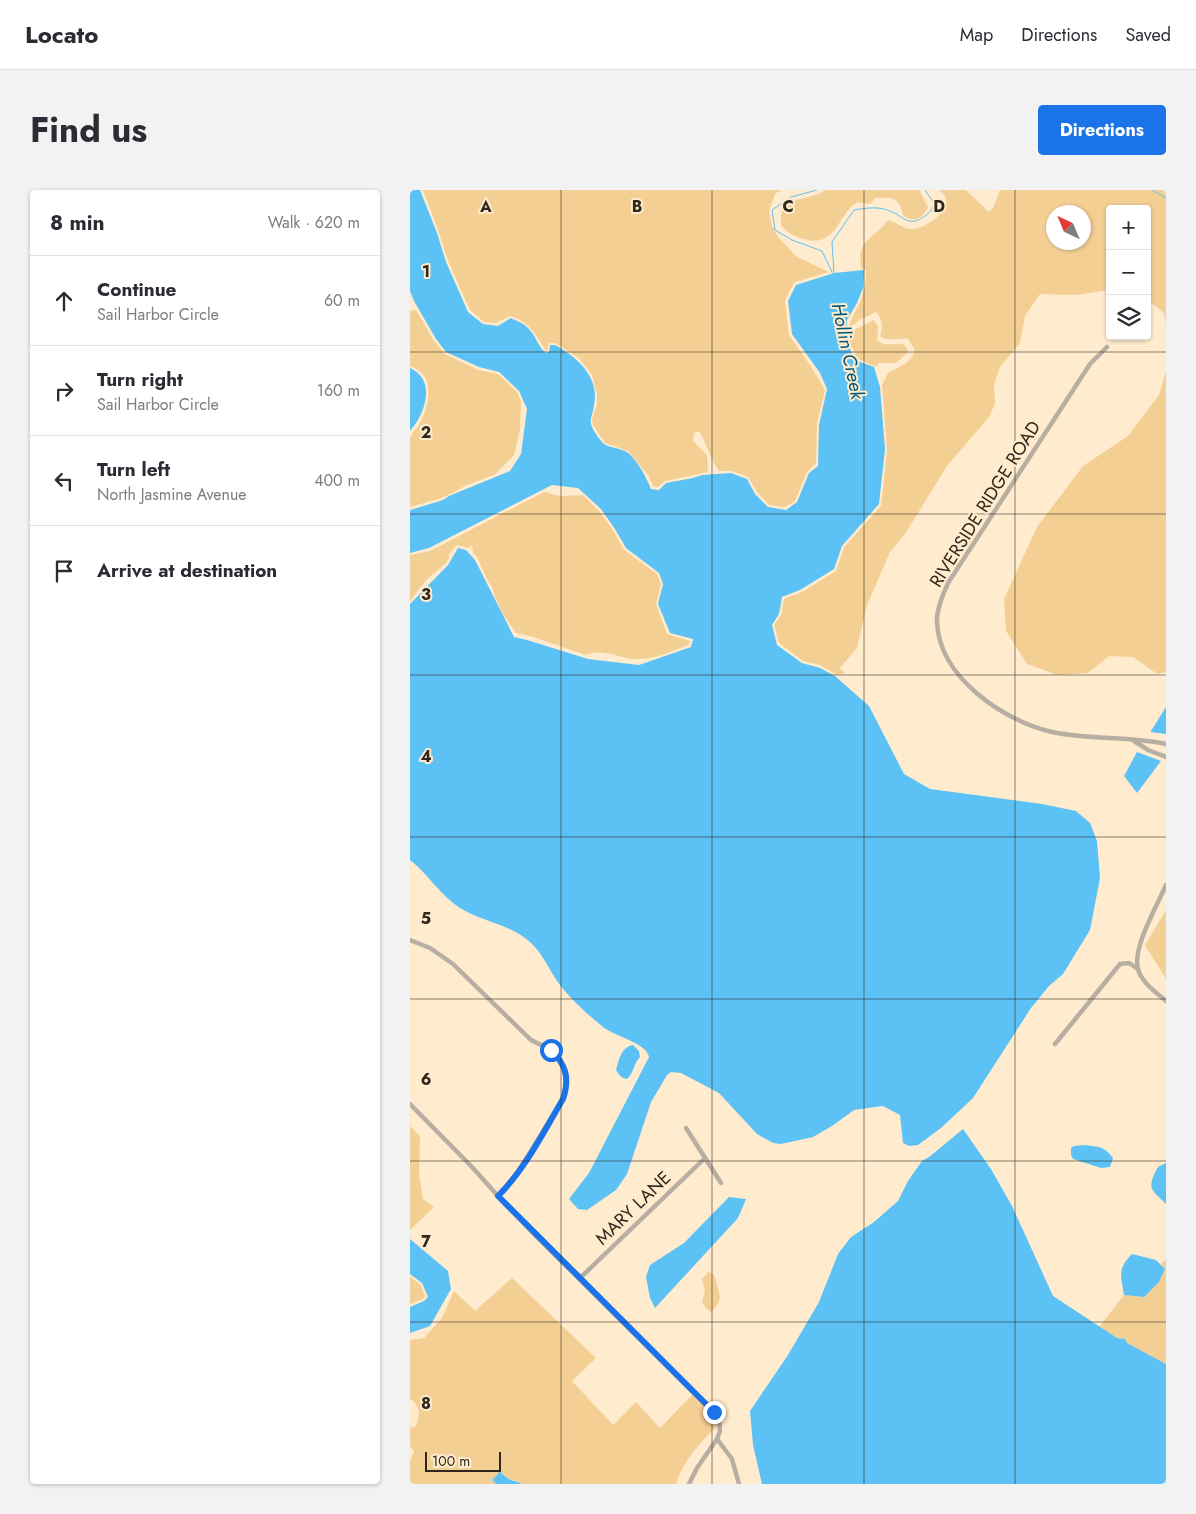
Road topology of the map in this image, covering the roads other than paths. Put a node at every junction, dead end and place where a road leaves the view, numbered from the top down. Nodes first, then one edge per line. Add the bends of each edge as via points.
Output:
1 (1107, 347) dead end
2 (1133, 740) junction
3 (1166, 744) edge
4 (1166, 757) edge
5 (1166, 886) edge
6 (410, 940) edge
7 (1138, 969) junction
8 (1166, 1002) edge
9 (1055, 1044) dead end
10 (410, 1104) edge
11 (686, 1128) dead end
12 (705, 1158) junction
13 (722, 1183) dead end
14 (498, 1196) junction
15 (579, 1279) junction
16 (717, 1439) junction
17 (737, 1483) edge
18 (689, 1484) edge

1 - 2 street, RIVERSIDE RIDGE ROAD via 1090,364 948,583 937,623 941,645 952,668 993,706 1021,722 1052,732
2 - 3 street, RIVERSIDE RIDGE ROAD
2 - 4 street, RIVERSIDE RIDGE ROAD
5 - 7 street via 1139,946
6 - 14 street via 430,948 453,964 531,1040 551,1050 564,1067 566,1084 563,1099 516,1176
7 - 8 street
7 - 9 street via 1129,963 1120,964
10 - 14 street
11 - 12 street
12 - 13 street
12 - 15 street, MARY LANE
14 - 15 street
15 - 16 street via 714,1412 719,1420
16 - 17 street via 732,1459
16 - 18 street

